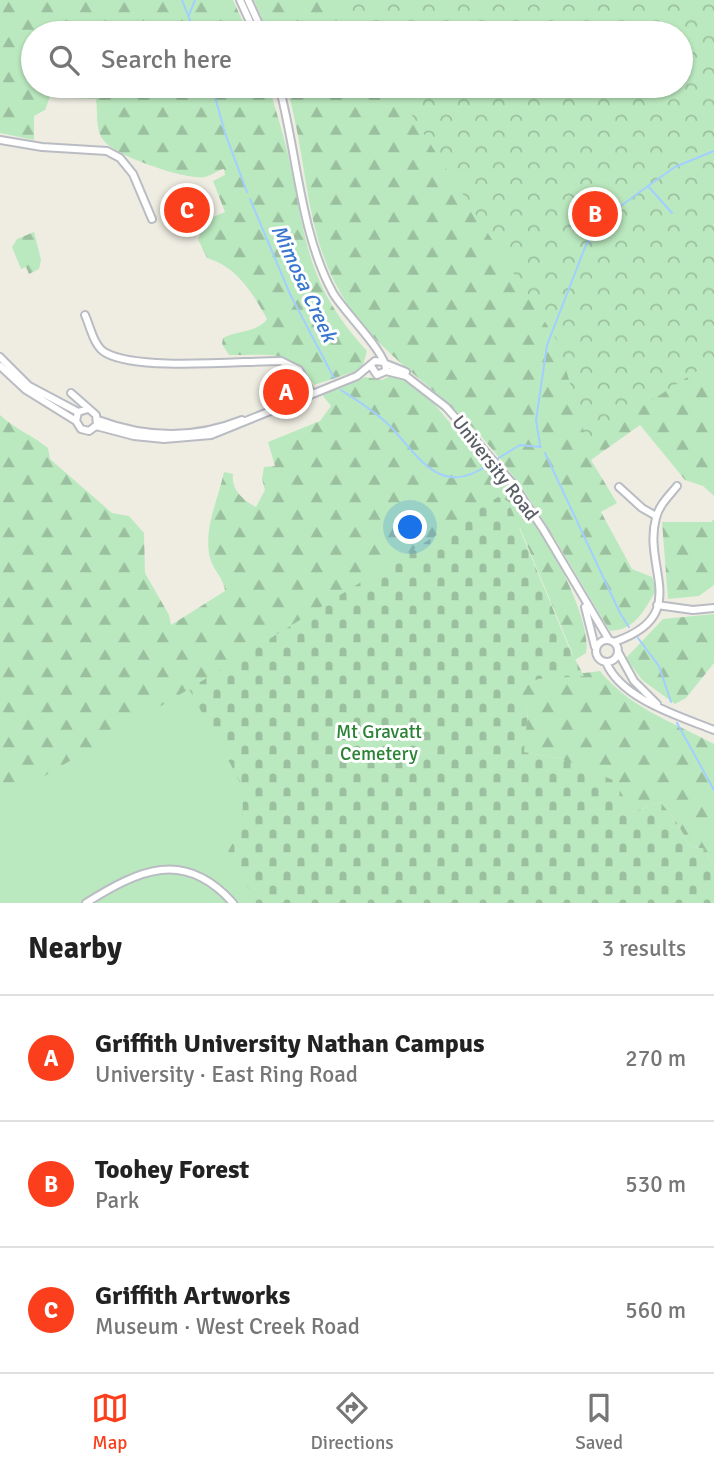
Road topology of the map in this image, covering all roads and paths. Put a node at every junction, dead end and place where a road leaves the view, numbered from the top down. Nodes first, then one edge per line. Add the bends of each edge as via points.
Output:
1 (245, 2) edge
2 (251, 21) edge
3 (255, 21) edge
4 (280, 98) edge
5 (280, 98) edge
6 (0, 140) edge
7 (152, 219) dead end
8 (85, 315) dead end
9 (0, 357) edge
10 (372, 364) junction
11 (0, 366) edge
12 (385, 366) junction
13 (374, 374) junction
14 (357, 376) junction
15 (312, 394) junction
16 (82, 411) junction
17 (76, 421) junction
18 (97, 423) junction
19 (677, 486) dead end
20 (619, 487) dead end
21 (656, 516) junction
22 (580, 592) junction
23 (657, 605) junction
24 (714, 607) edge
25 (615, 646) junction
26 (596, 649) junction
27 (606, 662) junction
28 (658, 705) junction
29 (695, 723) junction
30 (714, 730) edge
31 (714, 736) edge
32 (86, 903) edge
33 (233, 903) edge

1 - 2 street
1 - 3 street
4 - 10 street via 317,263 338,306 373,351
5 - 12 street via 320,264 345,312
6 - 7 street via 107,151 133,174
8 - 15 street via 106,353 147,362 281,361 299,370
9 - 16 street via 29,386
10 - 12 street
10 - 13 street
10 - 14 street
11 - 17 street via 43,403
12 - 13 street via 380,375
12 - 22 street, University Road via 398,367 446,407 513,484
13 - 14 street
14 - 15 street
15 - 18 street via 228,426 187,434
15 - 18 street via 211,436 134,436
16 - 17 street
16 - 18 street via 94,412
17 - 18 street via 84,431
19 - 21 street
20 - 21 street
21 - 23 street via 654,536 661,582
22 - 25 street, University Road
22 - 26 street, University Road
23 - 24 street via 693,610
23 - 25 street via 646,623
25 - 26 street via 599,643
25 - 27 street via 613,660
25 - 28 street, University Road via 634,681
26 - 27 street via 597,657
27 - 28 street, University Road via 628,691
28 - 29 street, University Road
29 - 30 street, University Road
29 - 31 street, University Road
32 - 33 street via 130,876 172,870 206,880

